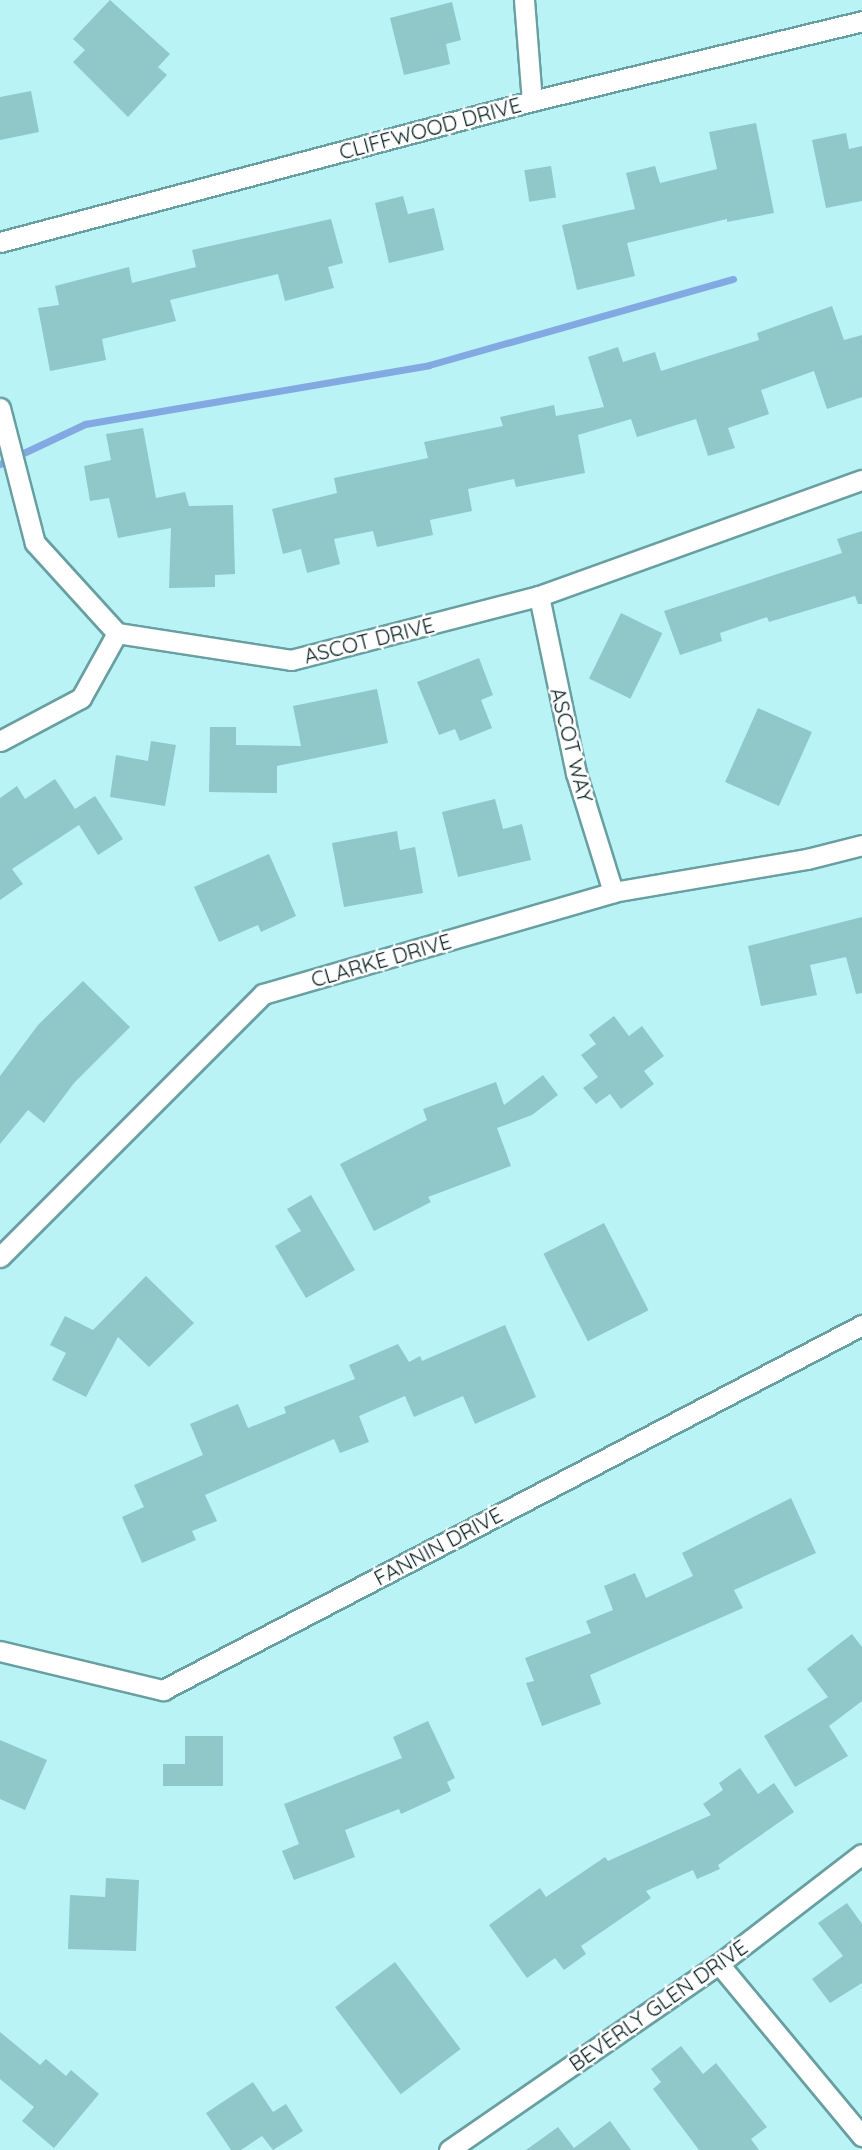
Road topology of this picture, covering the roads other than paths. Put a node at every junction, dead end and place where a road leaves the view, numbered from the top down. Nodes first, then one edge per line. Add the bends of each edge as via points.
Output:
1 (524, 0) edge
2 (862, 21) edge
3 (532, 101) junction
4 (0, 242) edge
5 (0, 408) edge
6 (862, 480) edge
7 (539, 597) junction
8 (117, 633) junction
9 (0, 741) edge
10 (862, 845) edge
11 (613, 892) junction
12 (0, 1257) edge
13 (862, 1325) edge
14 (0, 1651) edge
15 (862, 1854) edge
16 (719, 1964) junction
17 (862, 2136) edge
18 (449, 2150) edge

1 - 3 street
2 - 3 street, CLIFFWOOD DRIVE
3 - 4 street, CLIFFWOOD DRIVE
5 - 8 street via 35,543
6 - 7 street, ASCOT DRIVE
7 - 8 street, ASCOT DRIVE via 291,660
7 - 11 street, ASCOT WAY via 576,773
8 - 9 street via 81,698
10 - 11 street, CLARKE DRIVE via 807,859
11 - 12 street, CLARKE DRIVE via 263,994
13 - 14 street, FANNIN DRIVE via 163,1690
15 - 16 street, BEVERLY GLEN DRIVE
16 - 17 street
16 - 18 street, BEVERLY GLEN DRIVE

